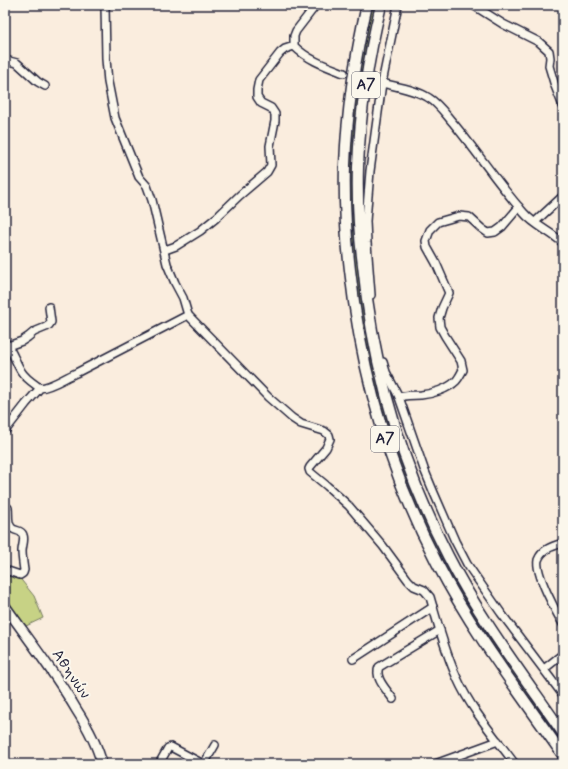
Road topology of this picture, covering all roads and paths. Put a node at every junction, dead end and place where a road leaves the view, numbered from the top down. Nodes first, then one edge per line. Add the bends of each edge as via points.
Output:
1 (105, 5) edge
2 (316, 5) edge
3 (367, 5) edge
4 (381, 5) edge
5 (398, 5) edge
6 (473, 5) edge
7 (294, 46) junction
8 (5, 60) edge
9 (344, 73) tunnel mouth
10 (374, 81) tunnel mouth
11 (382, 83) junction
12 (45, 86) dead end
13 (563, 106) edge
14 (563, 196) edge
15 (518, 207) junction
16 (535, 222) junction
17 (563, 243) edge
18 (165, 250) junction
19 (49, 307) dead end
20 (188, 315) junction
21 (7, 344) edge
22 (40, 388) junction
23 (399, 397) junction
24 (5, 431) edge
25 (5, 506) edge
26 (563, 543) edge
27 (5, 570) edge
28 (5, 606) edge
29 (433, 606) junction
30 (563, 624) edge
31 (440, 630) junction
32 (563, 654) edge
33 (353, 659) dead end
34 (544, 670) junction
35 (563, 695) edge
36 (393, 699) dead end
37 (546, 709) junction
38 (563, 727) edge
39 (563, 733) edge
40 (498, 741) junction
41 (215, 745) dead end
42 (563, 755) edge
43 (102, 764) edge
44 (159, 764) edge
45 (204, 764) edge
46 (435, 764) edge
47 (515, 764) edge

1 - 18 street via 108,82 116,118 139,176 147,186
2 - 7 street via 296,31
3 - 42 highway, Α7 via 350,102 345,196 352,286 372,395 403,489 437,564 464,612
4 - 37 highway, Α7 via 363,103 358,194 360,242 370,320 385,392 415,483 434,529 475,605
5 - 11 street
6 - 13 street via 538,42 549,51 549,66
7 - 9 street via 309,58
7 - 18 street via 280,53 259,80 257,97 275,114 270,146 271,165 267,172 200,231
8 - 12 street via 17,63
10 - 11 street
11 - 15 street via 429,97 468,141
11 - 23 street via 370,171 367,243 378,345 386,372
14 - 16 street
15 - 16 street
15 - 23 street via 495,232 488,233 469,217 459,216 438,222 430,230 426,241 427,247 449,293 439,318 440,327 461,361 463,370 456,381 444,389 422,395
16 - 17 street
18 - 20 street via 167,264
19 - 21 street via 49,325 22,341
20 - 22 street via 47,388
20 - 29 street via 292,418 329,435 326,448 310,467 310,472 349,506 412,585 427,593
21 - 22 street via 25,377
22 - 24 street
23 - 34 street via 424,469 455,541 478,580
25 - 27 street via 8,508 10,527 24,536 23,573 20,575
26 - 30 street via 543,552 538,560 538,567 550,600
28 - 43 main road, Αθηνών via 72,702 93,739
29 - 31 street
29 - 33 street
31 - 36 street via 379,667 379,678
31 - 40 street via 461,685
32 - 34 street
34 - 35 street
37 - 38 highway
37 - 39 highway, Α7
40 - 46 street
40 - 47 street
41 - 45 street
44 - 45 street via 171,747

